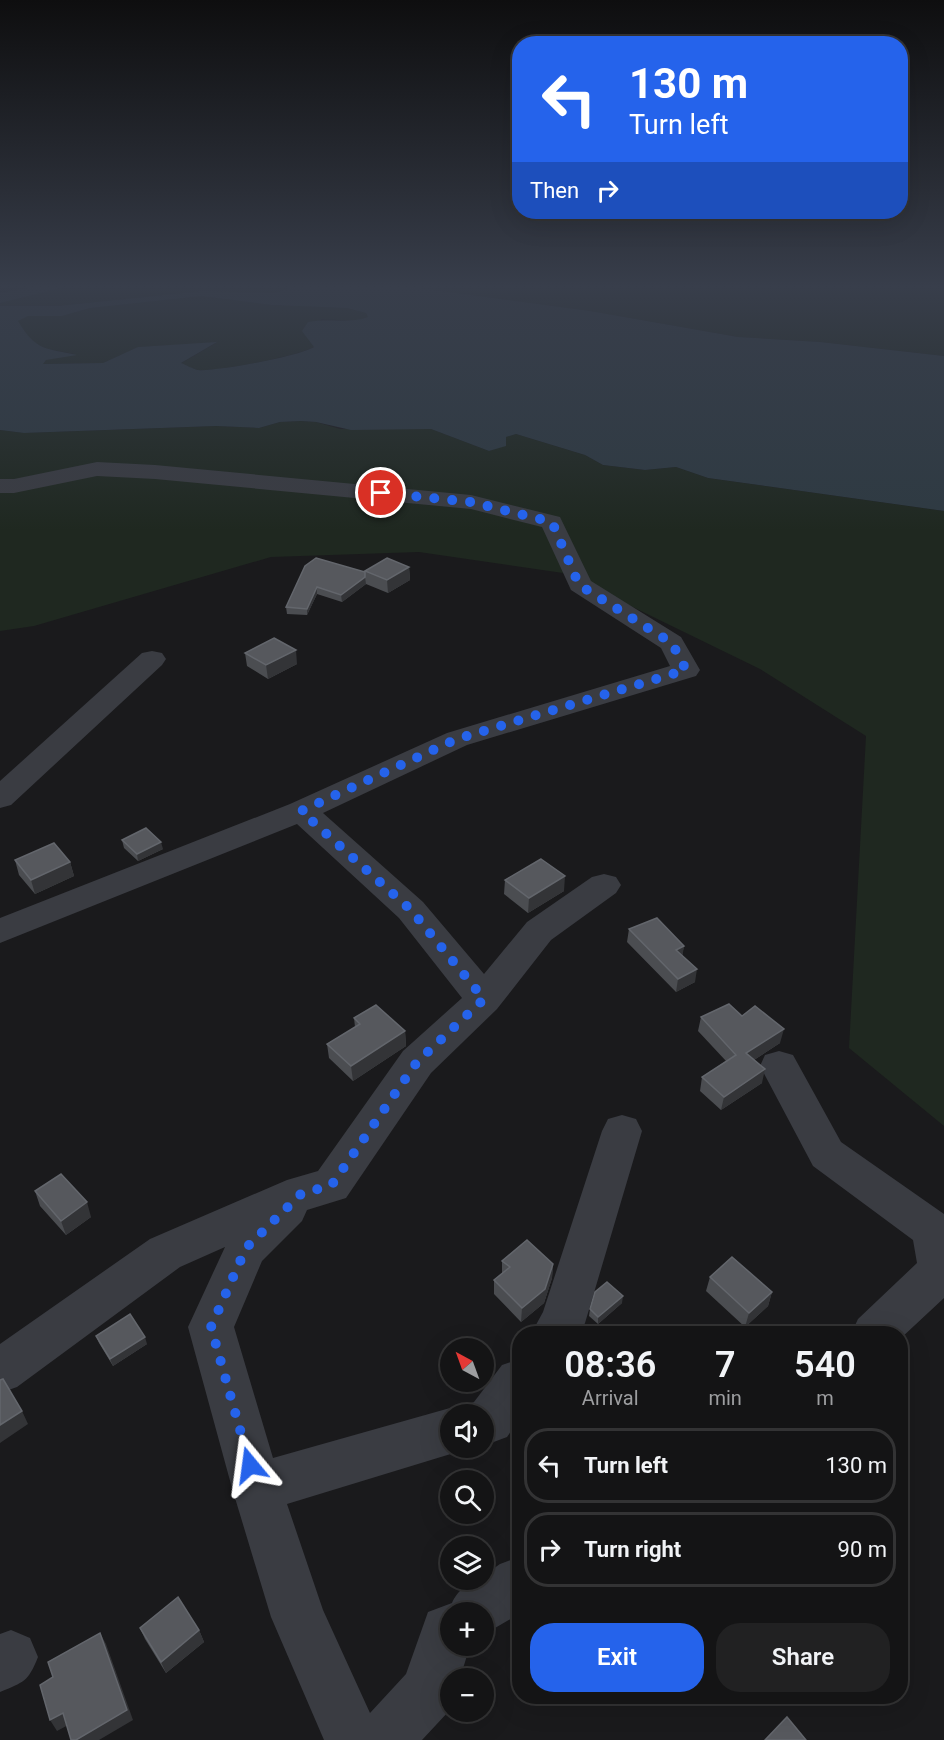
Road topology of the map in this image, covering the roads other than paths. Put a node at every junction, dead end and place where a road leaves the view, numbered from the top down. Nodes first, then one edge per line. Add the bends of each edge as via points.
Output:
1 (0, 486) edge
2 (152, 659) dead end
3 (0, 798) edge
4 (301, 811) junction
5 (604, 885) dead end
6 (0, 931) edge
7 (484, 999) junction
8 (779, 1066) dead end
9 (621, 1131) dead end
10 (302, 1193) junction
11 (942, 1274) edge
12 (560, 1326) edge
13 (883, 1326) edge
14 (0, 1371) edge
15 (512, 1390) edge
16 (494, 1415) edge
17 (440, 1435) edge
18 (256, 1488) junction
19 (512, 1588) edge
20 (490, 1602) edge
21 (440, 1654) edge
22 (353, 1740) edge
23 (384, 1740) edge

1 - 4 street via 97,469 155,472 471,502 552,522 579,585 672,643 686,670 457,739
2 - 3 street
4 - 6 street
4 - 7 street via 411,910
5 - 7 street via 539,931
7 - 10 street via 417,1062 331,1186
8 - 11 street via 827,1154 933,1230
9 - 12 street
10 - 14 street via 165,1253
10 - 18 street via 246,1248 211,1327
11 - 13 street
15 - 16 street
17 - 18 street
18 - 22 street via 298,1617
19 - 20 street
21 - 23 street via 429,1691

